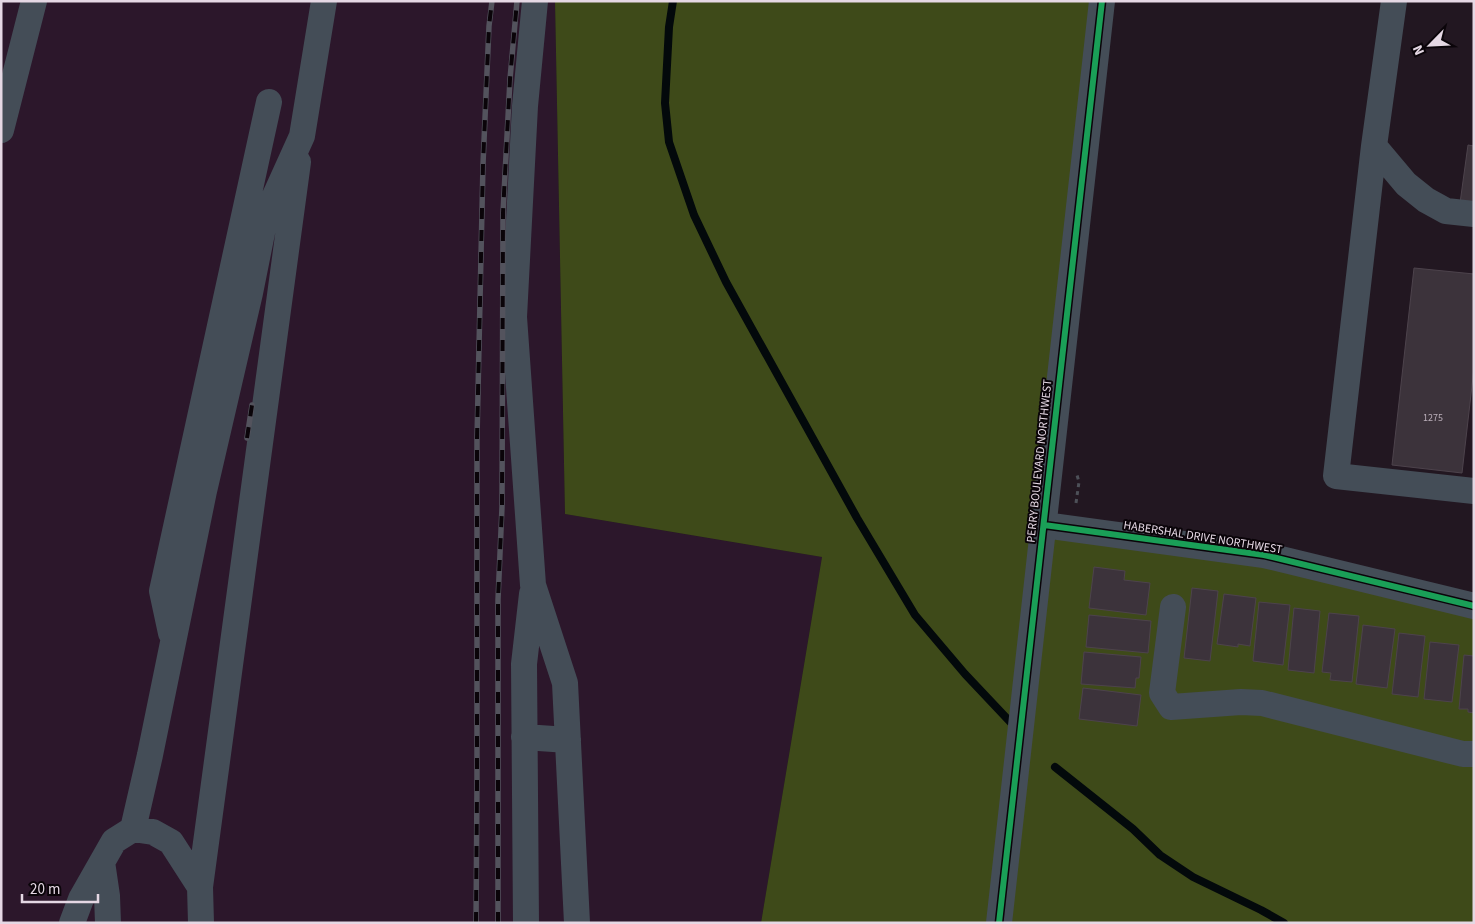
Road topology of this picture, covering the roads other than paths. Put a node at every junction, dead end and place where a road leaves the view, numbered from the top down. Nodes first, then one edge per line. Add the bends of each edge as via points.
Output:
1 (34, 1) edge
2 (324, 1) edge
3 (535, 1) edge
4 (1102, 1) edge
5 (1394, 1) edge
6 (1, 130) edge
7 (302, 136) junction
8 (1374, 146) junction
9 (1474, 214) edge
10 (265, 218) junction
11 (1474, 491) edge
12 (1044, 525) junction
13 (533, 585) junction
14 (1474, 606) edge
15 (1174, 607) dead end
16 (173, 644) junction
17 (524, 737) junction
18 (568, 740) junction
19 (1474, 754) edge
20 (133, 829) junction
21 (102, 862) junction
22 (200, 887) junction
23 (72, 923) edge
24 (108, 923) edge
25 (201, 923) edge
26 (526, 923) edge
27 (577, 923) edge
28 (999, 923) edge

1 - 6 street
2 - 7 street
3 - 13 street via 525,106 514,317
4 - 12 street, PERRY BOULEVARD NORTHWEST
5 - 8 street
7 - 10 street
7 - 22 street
8 - 9 street via 1406,184 1426,200 1446,211
8 - 11 street via 1336,476
10 - 16 street
10 - 16 street via 269,102 162,591
12 - 14 street, HABERSHAL DRIVE NORTHWEST via 1264,555
12 - 28 street, PERRY BOULEVARD NORTHWEST
13 - 17 street via 524,664
13 - 18 street via 565,683
15 - 19 street via 1162,693 1171,707 1262,703 1463,754
16 - 20 street
17 - 18 street
17 - 26 street
18 - 27 street
20 - 21 street via 114,841
20 - 22 street via 153,832 171,842
21 - 23 street via 81,899
21 - 24 street
22 - 25 street

